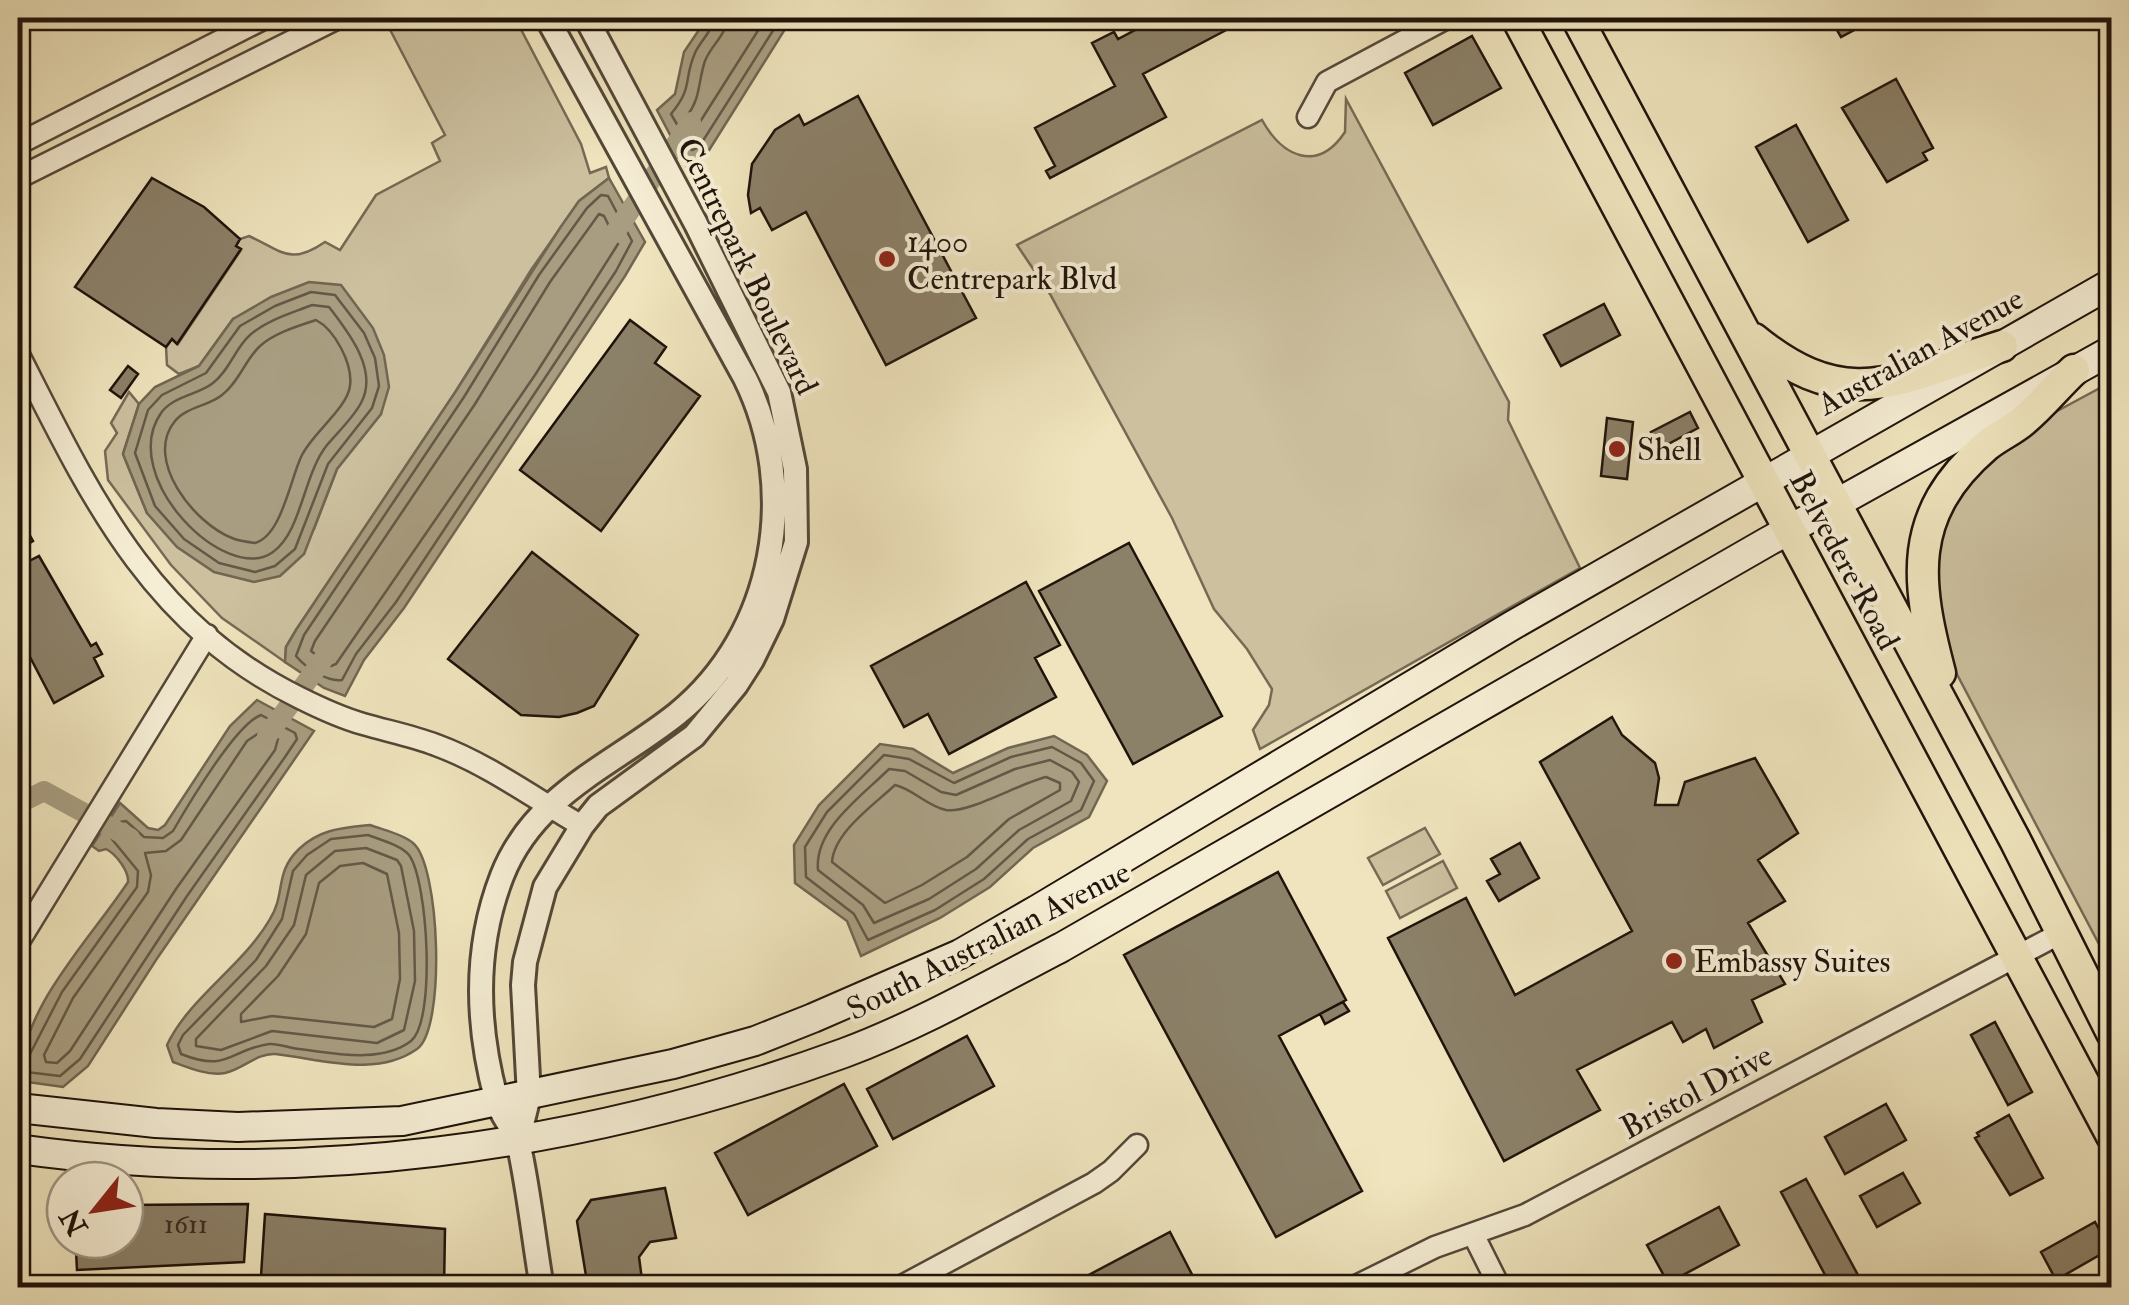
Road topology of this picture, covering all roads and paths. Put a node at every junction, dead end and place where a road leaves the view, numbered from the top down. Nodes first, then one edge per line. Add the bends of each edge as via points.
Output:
1 (265, 18) edge
2 (338, 18) edge
3 (547, 18) edge
4 (586, 18) edge
5 (1447, 18) edge
6 (1517, 18) edge
7 (1577, 18) edge
8 (1308, 117) dead end
9 (18, 144) edge
10 (18, 178) edge
11 (2112, 283) edge
12 (1744, 330) junction
13 (2002, 346) junction
14 (2112, 350) edge
15 (18, 353) edge
16 (2074, 370) junction
17 (1809, 454) junction
18 (1763, 481) junction
19 (1836, 503) junction
20 (1789, 530) junction
21 (207, 635) junction
22 (1954, 725) junction
23 (547, 806) junction
24 (582, 826) junction
25 (2061, 933) junction
26 (18, 943) edge
27 (2016, 957) junction
28 (2112, 1033) edge
29 (529, 1096) junction
30 (497, 1103) junction
31 (18, 1108) edge
32 (2112, 1136) edge
33 (518, 1141) junction
34 (1137, 1145) dead end
35 (18, 1149) edge
36 (1473, 1234) junction
37 (542, 1288) edge
38 (898, 1288) edge
39 (1352, 1288) edge
40 (1500, 1288) edge

1 - 9 street
2 - 10 street
3 - 23 street, Centrepark Boulevard via 757,402 775,477 774,546 751,614 710,682 673,717
4 - 24 street, Centrepark Boulevard via 779,392 795,470 796,542 772,619 736,685 694,736 617,790
5 - 8 street via 1327,82
6 - 18 main road, Belvedere Road
7 - 12 main road, Belvedere Road
11 - 13 main road, Australian Avenue
12 - 13 main road via 1804,374 1850,385 1887,382
12 - 17 main road, Belvedere Road
13 - 17 main road, Australian Avenue
14 - 16 main road
15 - 21 street via 108,525
16 - 19 main road
16 - 22 main road via 1966,466 1926,535 1923,602
17 - 18 main road, Australian Avenue
17 - 19 main road, Belvedere Road
18 - 20 main road, Belvedere Road
18 - 29 main road, South Australian Avenue via 960,954 755,1041
19 - 20 main road
19 - 22 main road, Belvedere Road
20 - 27 main road, Belvedere Road
20 - 33 main road, South Australian Avenue via 965,998 847,1052 685,1105
21 - 23 street via 299,698 358,723 434,743
21 - 26 street
22 - 25 main road, Belvedere Road
23 - 24 street
23 - 30 street, Centrepark Boulevard via 503,873 486,932 480,996
24 - 29 street, Centrepark Boulevard via 545,888 529,937 523,985
25 - 27 street, Bristol Drive
25 - 28 main road, Belvedere Road
27 - 32 main road, Belvedere Road
27 - 36 street, Bristol Drive via 1525,1215
29 - 30 main road, South Australian Avenue
29 - 33 street, Centrepark Boulevard
30 - 31 main road, South Australian Avenue via 402,1121 238,1127
30 - 33 street, Centrepark Boulevard
33 - 35 main road, South Australian Avenue via 288,1164 124,1161
33 - 37 street
34 - 38 street via 1094,1183
36 - 39 street, Bristol Drive
36 - 40 street

